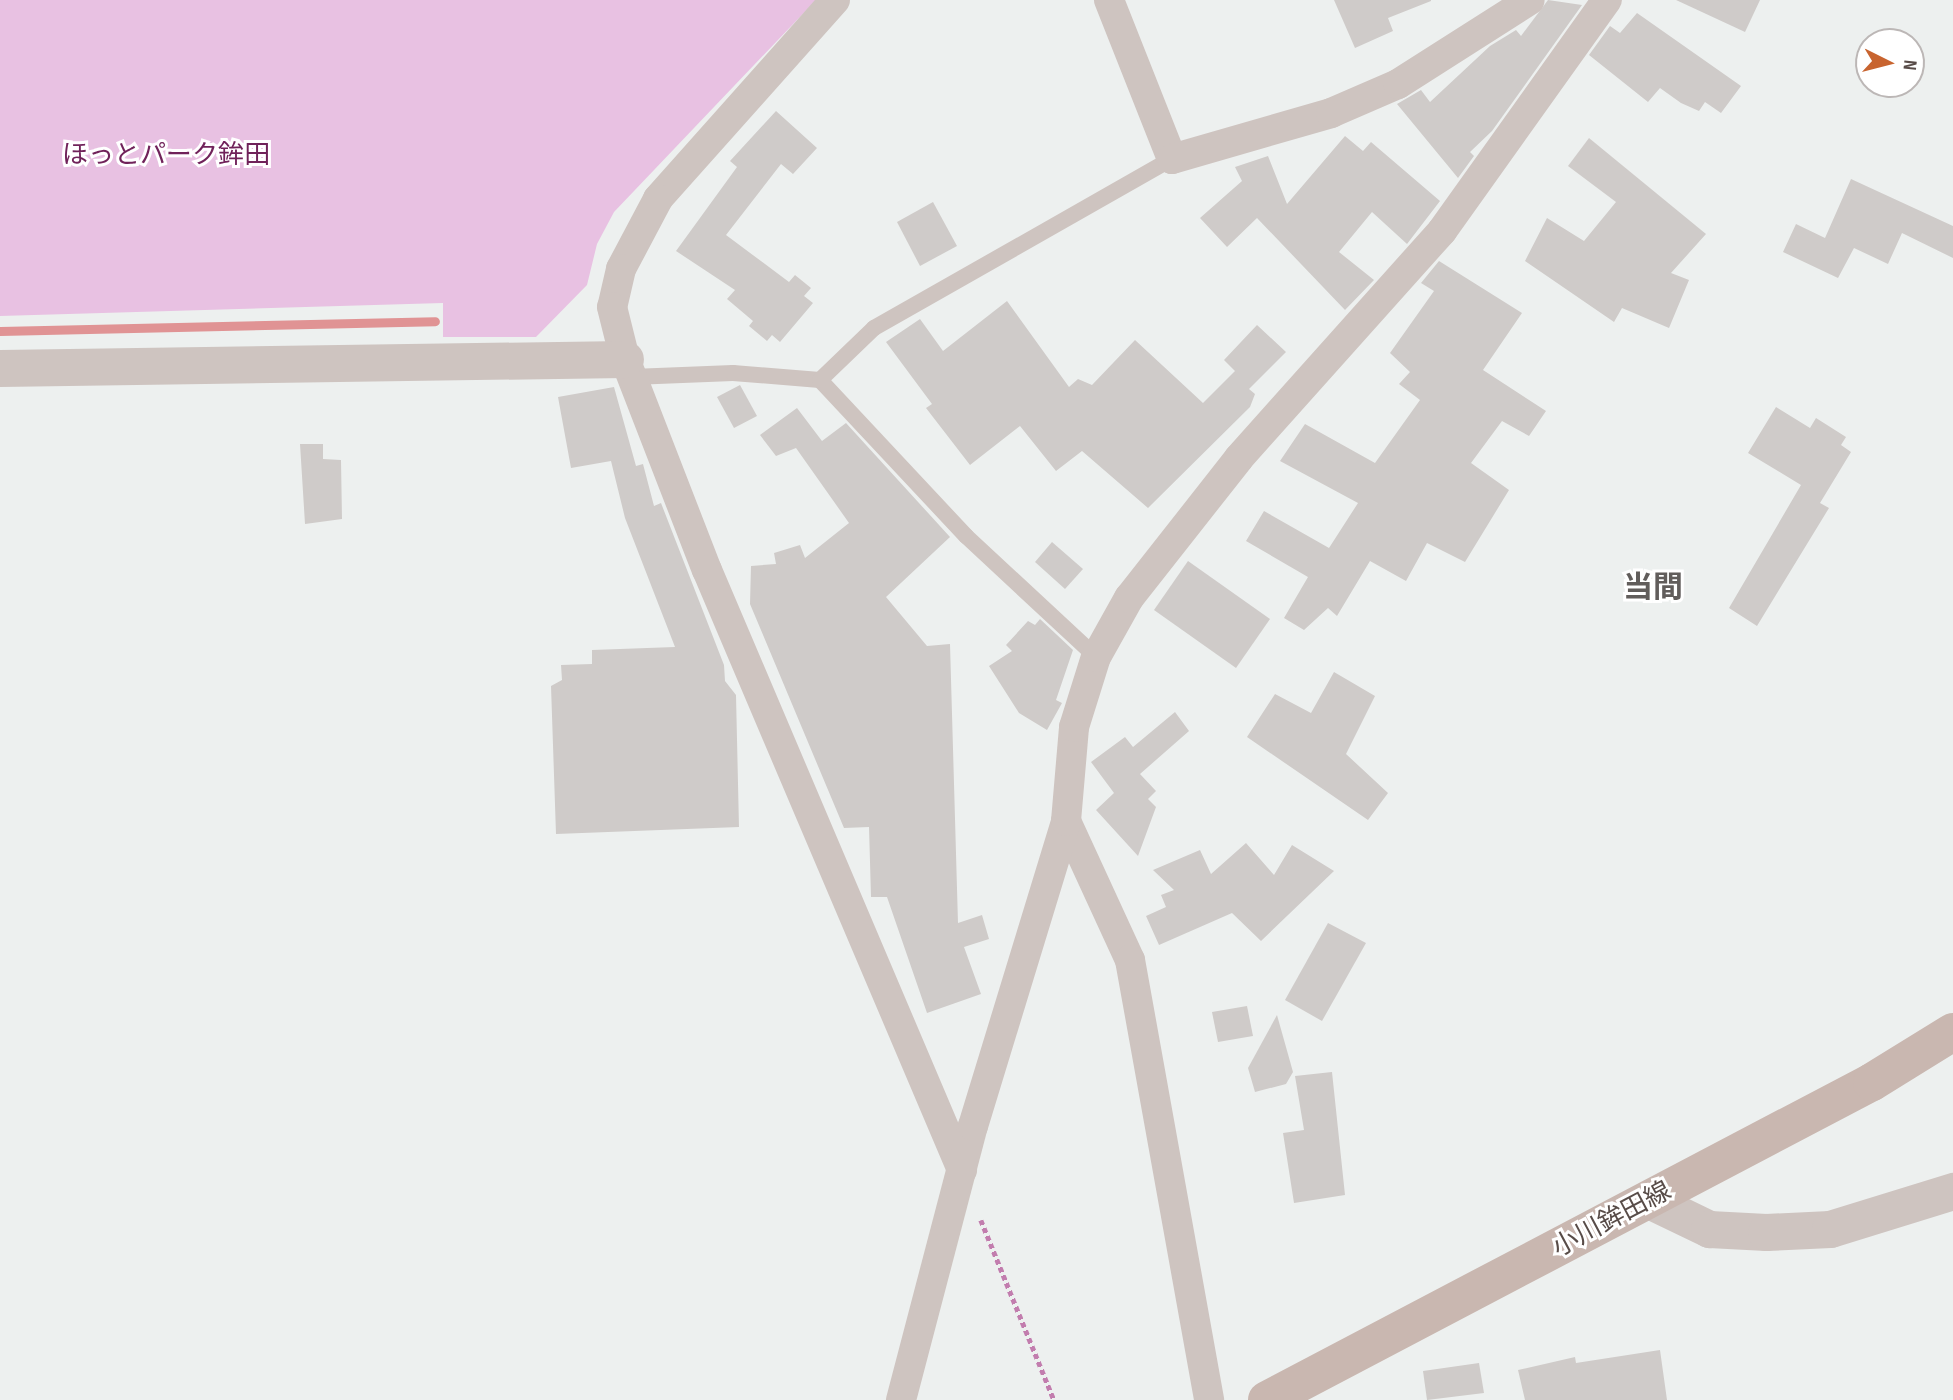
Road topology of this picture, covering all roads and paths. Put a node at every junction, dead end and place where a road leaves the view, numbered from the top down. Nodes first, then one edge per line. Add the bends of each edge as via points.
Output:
1 (835, 0) edge
2 (1109, 0) edge
3 (1530, 0) edge
4 (1607, 0) edge
5 (1172, 159) junction
6 (0, 368) edge
7 (629, 368) junction
8 (820, 380) junction
9 (1096, 657) junction
10 (1066, 821) junction
11 (1953, 1032) edge
12 (962, 1170) junction
13 (1953, 1191) edge
14 (1649, 1200) junction
15 (901, 1400) edge
16 (1054, 1400) edge
17 (1209, 1400) edge
18 (1267, 1400) edge

1 - 7 street via 658,199 621,270 612,307
2 - 5 street
3 - 5 street via 1398,84 1331,113
4 - 9 street via 1442,231 1239,458 1129,598
5 - 8 lane via 874,328
6 - 7 street
7 - 8 lane
7 - 12 street
8 - 9 lane via 965,536
9 - 10 street via 1074,727
10 - 12 street
10 - 17 street via 1130,960
11 - 14 main road, 小川鉾田線
12 - 15 street
12 - 16 path
13 - 14 street via 1830,1228 1766,1232 1709,1229
14 - 18 main road, 小川鉾田線

